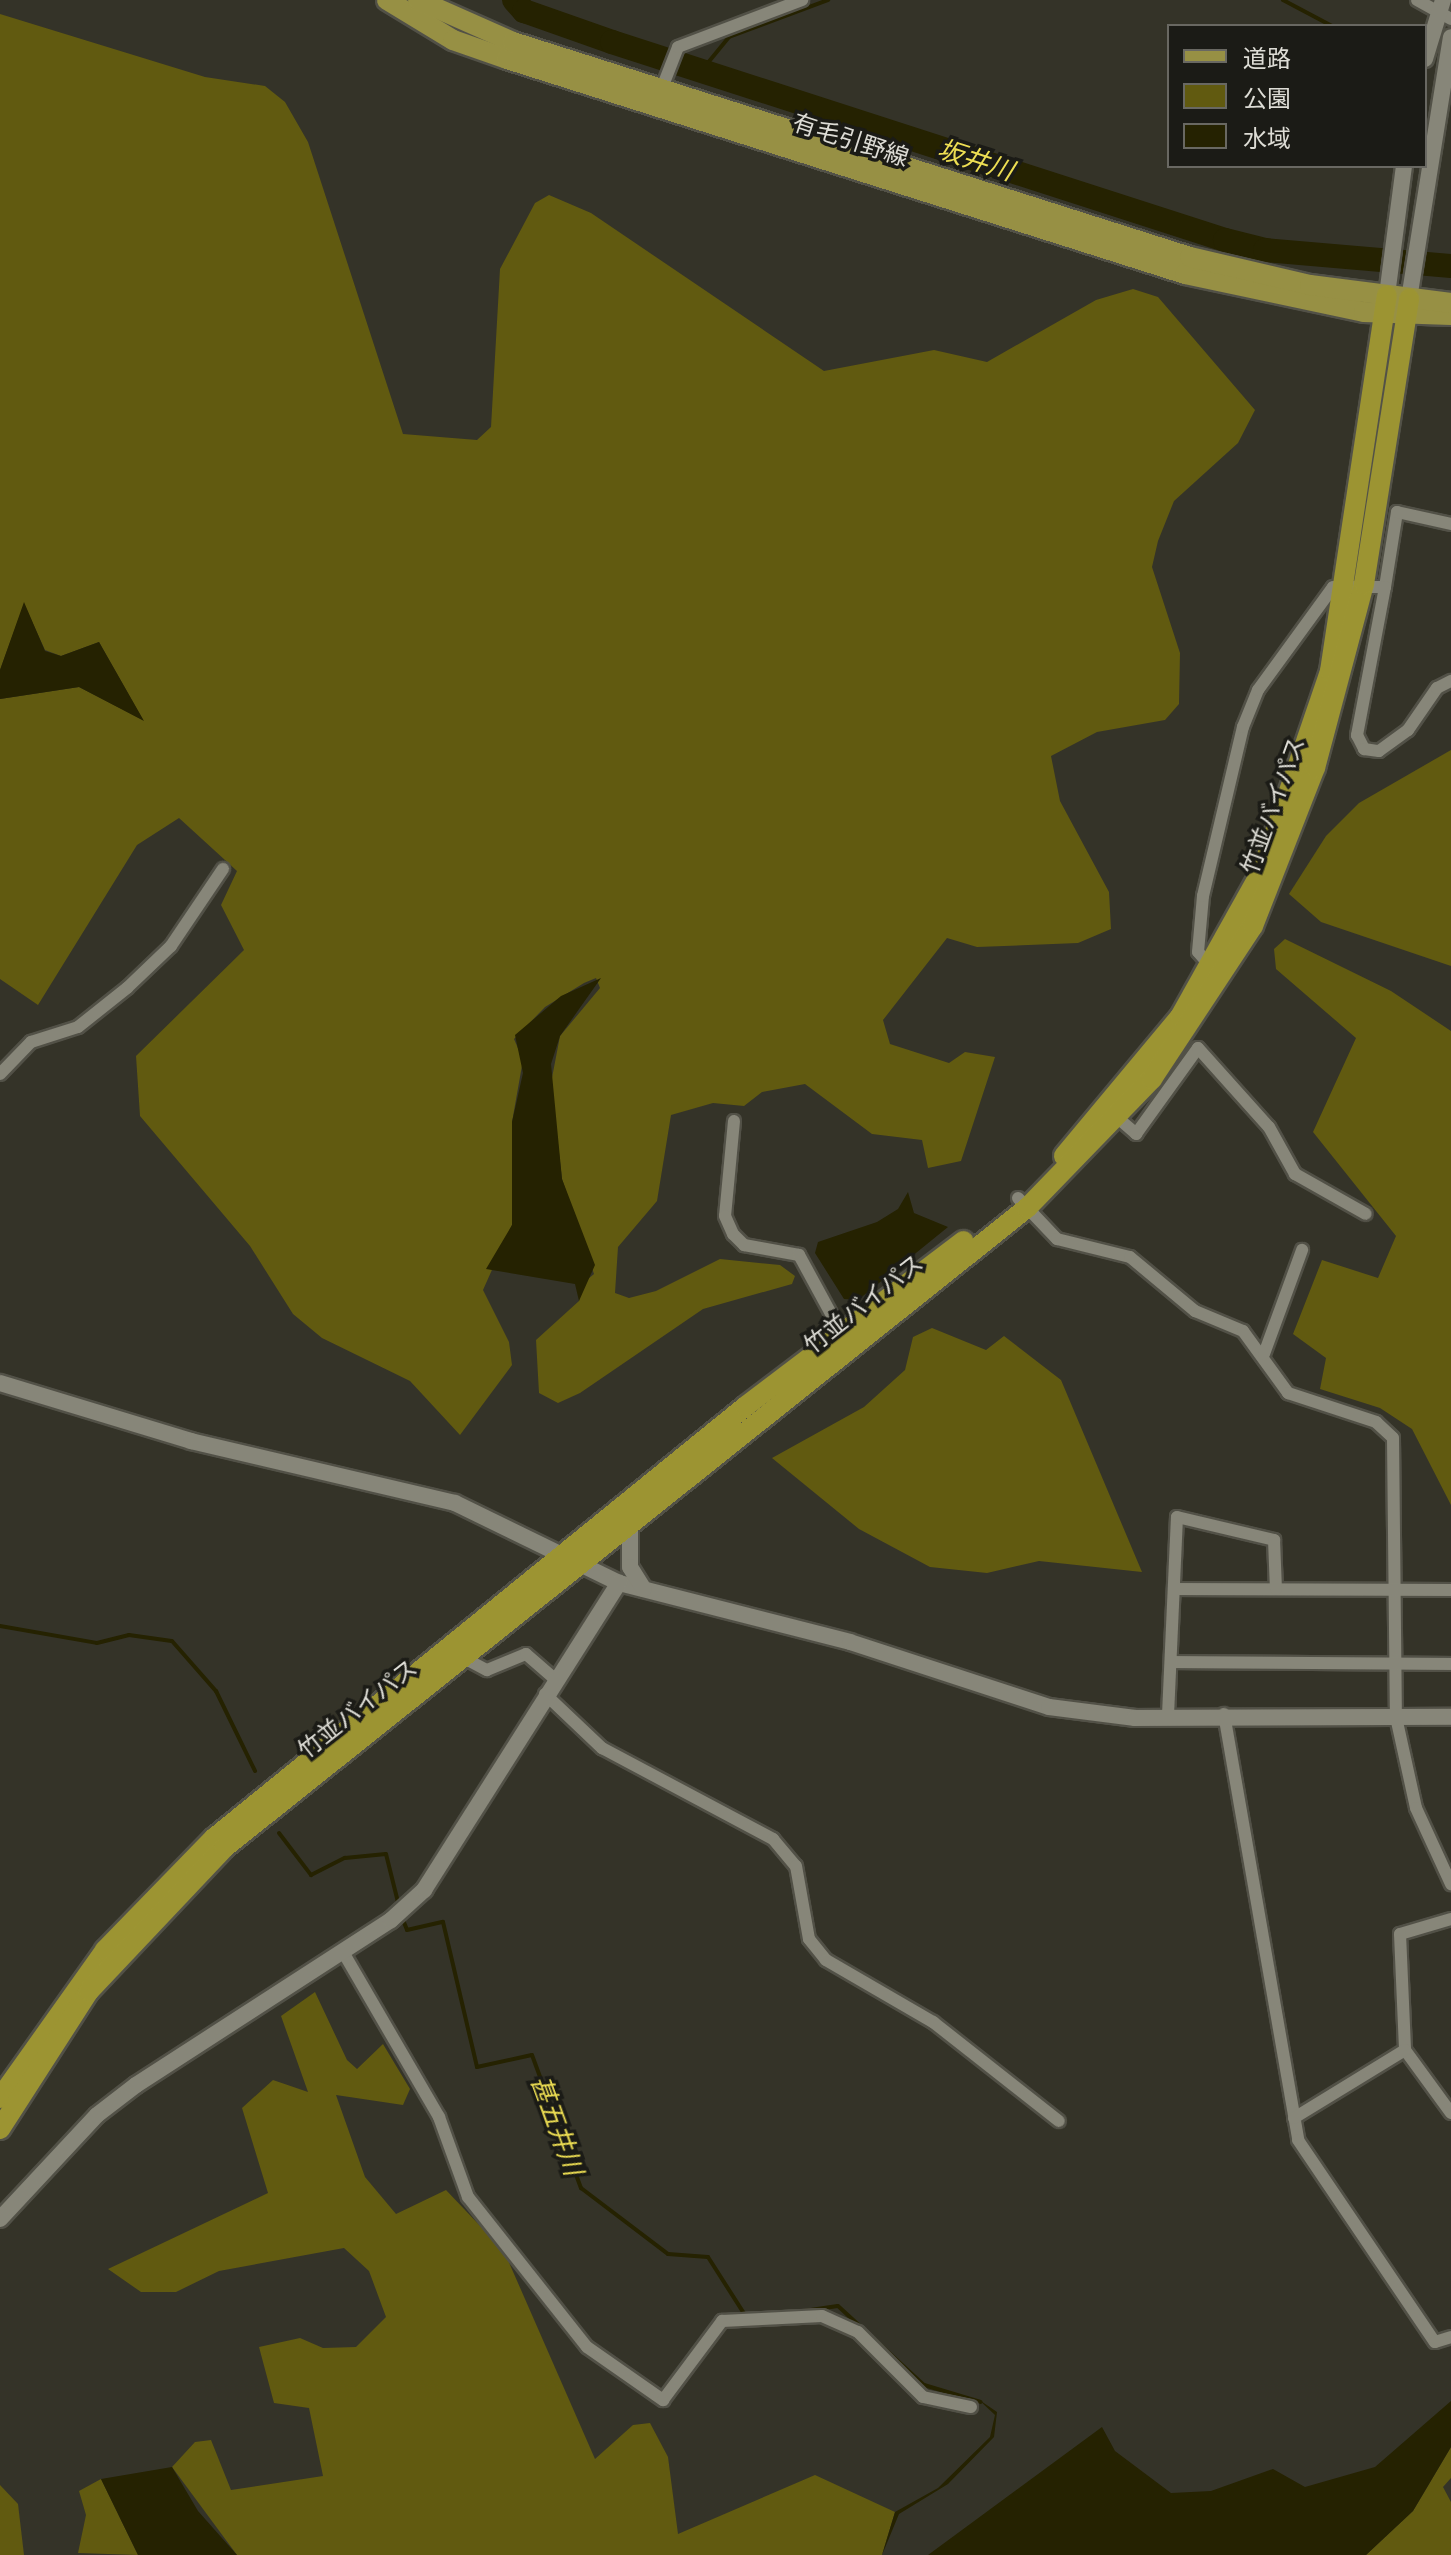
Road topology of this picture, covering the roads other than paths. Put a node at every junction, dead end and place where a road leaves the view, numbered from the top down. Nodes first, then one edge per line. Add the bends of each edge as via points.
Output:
1 (387, 0) edge
2 (418, 0) edge
3 (802, 0) edge
4 (1417, 0) edge
5 (1444, 11) edge
6 (1451, 37) edge
7 (1427, 54) edge
8 (661, 88) junction
9 (1445, 94) edge
10 (1404, 168) edge
11 (1451, 303) edge
12 (1386, 305) junction
13 (1408, 307) junction
14 (1451, 315) edge
15 (1451, 524) edge
16 (1365, 584) junction
17 (1451, 681) edge
18 (223, 869) dead end
19 (1212, 968) junction
20 (0, 1074) edge
21 (1119, 1119) junction
22 (734, 1121) dead end
23 (1023, 1203) junction
24 (1366, 1214) dead end
25 (1302, 1250) dead end
26 (842, 1334) junction
27 (1264, 1354) junction
28 (0, 1383) edge
29 (630, 1525) junction
30 (561, 1554) junction
31 (580, 1565) junction
32 (619, 1583) junction
33 (644, 1589) junction
34 (1174, 1589) junction
35 (1276, 1589) junction
36 (1394, 1589) junction
37 (1451, 1590) edge
38 (464, 1658) junction
39 (1172, 1662) junction
40 (1395, 1663) junction
41 (1451, 1664) edge
42 (554, 1678) junction
43 (545, 1694) junction
44 (1224, 1714) junction
45 (1168, 1715) junction
46 (1396, 1717) junction
47 (1451, 1717) edge
48 (1451, 1884) edge
49 (1451, 1919) edge
50 (343, 1952) junction
51 (1405, 2050) junction
52 (0, 2098) edge
53 (1451, 2113) edge
54 (1294, 2118) junction
55 (1059, 2121) dead end
56 (0, 2129) edge
57 (0, 2219) edge
58 (1451, 2337) edge
59 (971, 2407) dead end

1 - 8 main road, 有毛引野線 via 453,40
2 - 8 main road, 有毛引野線 via 500,38
3 - 8 street via 678,47
4 - 5 street
5 - 7 street
6 - 9 street
8 - 12 main road, 有毛引野線 via 1185,274
9 - 13 street
10 - 12 street
11 - 13 main road, 有毛引野線
12 - 13 main road, 有毛引野線
12 - 16 highway, 竹並バイパス
13 - 14 main road, 有毛引野線
13 - 16 highway, 竹並バイパス
15 - 16 street via 1397,512
16 - 17 street via 1357,735 1364,749 1379,751 1408,730 1437,688
16 - 19 highway, 竹並バイパス via 1262,870
16 - 19 street via 1333,587 1258,690 1243,727 1203,896 1198,952
16 - 21 highway, 竹並バイパス via 1315,768 1253,926 1184,1037
18 - 20 street via 171,946 127,988 78,1027 31,1042
19 - 23 highway, 竹並バイパス via 1117,1098
21 - 23 highway, 竹並バイパス
21 - 24 street via 1136,1134 1198,1048 1269,1127 1295,1174
22 - 26 street via 725,1216 733,1234 744,1245 799,1255
23 - 26 highway, 竹並バイパス
23 - 27 street via 1076,1249 1130,1257 1195,1311 1243,1331
23 - 29 highway, 竹並バイパス via 748,1423
25 - 27 street
26 - 30 highway, 竹並バイパス
27 - 36 street via 1288,1393 1376,1422 1393,1438
28 - 30 street via 191,1441 455,1503
29 - 31 highway, 竹並バイパス
29 - 33 street via 630,1567
30 - 31 street
30 - 52 highway, 竹並バイパス via 209,1842 68,1995
31 - 32 street
31 - 38 highway, 竹並バイパス
32 - 33 street
32 - 42 street
33 - 45 street via 850,1642 1049,1707
34 - 35 street
34 - 35 street via 1177,1517 1274,1540
34 - 39 street
35 - 36 street
36 - 37 street
36 - 40 street
38 - 42 street via 487,1670 516,1652 526,1654
38 - 56 highway, 竹並バイパス via 224,1848 171,1901 89,1991
39 - 40 street
39 - 45 street
40 - 41 street
40 - 46 street
42 - 43 street
43 - 50 street via 424,1890
43 - 55 street via 602,1748 773,1839 796,1866 809,1939 826,1960 933,2022
44 - 45 street
44 - 46 street
44 - 54 street
46 - 47 street
46 - 48 street via 1416,1808
49 - 51 street via 1400,1934
50 - 57 street via 126,2092
50 - 59 street via 406,2052 468,2197 587,2347 663,2400 722,2321 822,2316 858,2332 923,2397
51 - 53 street
51 - 54 street
54 - 58 street via 1298,2140 1435,2342

